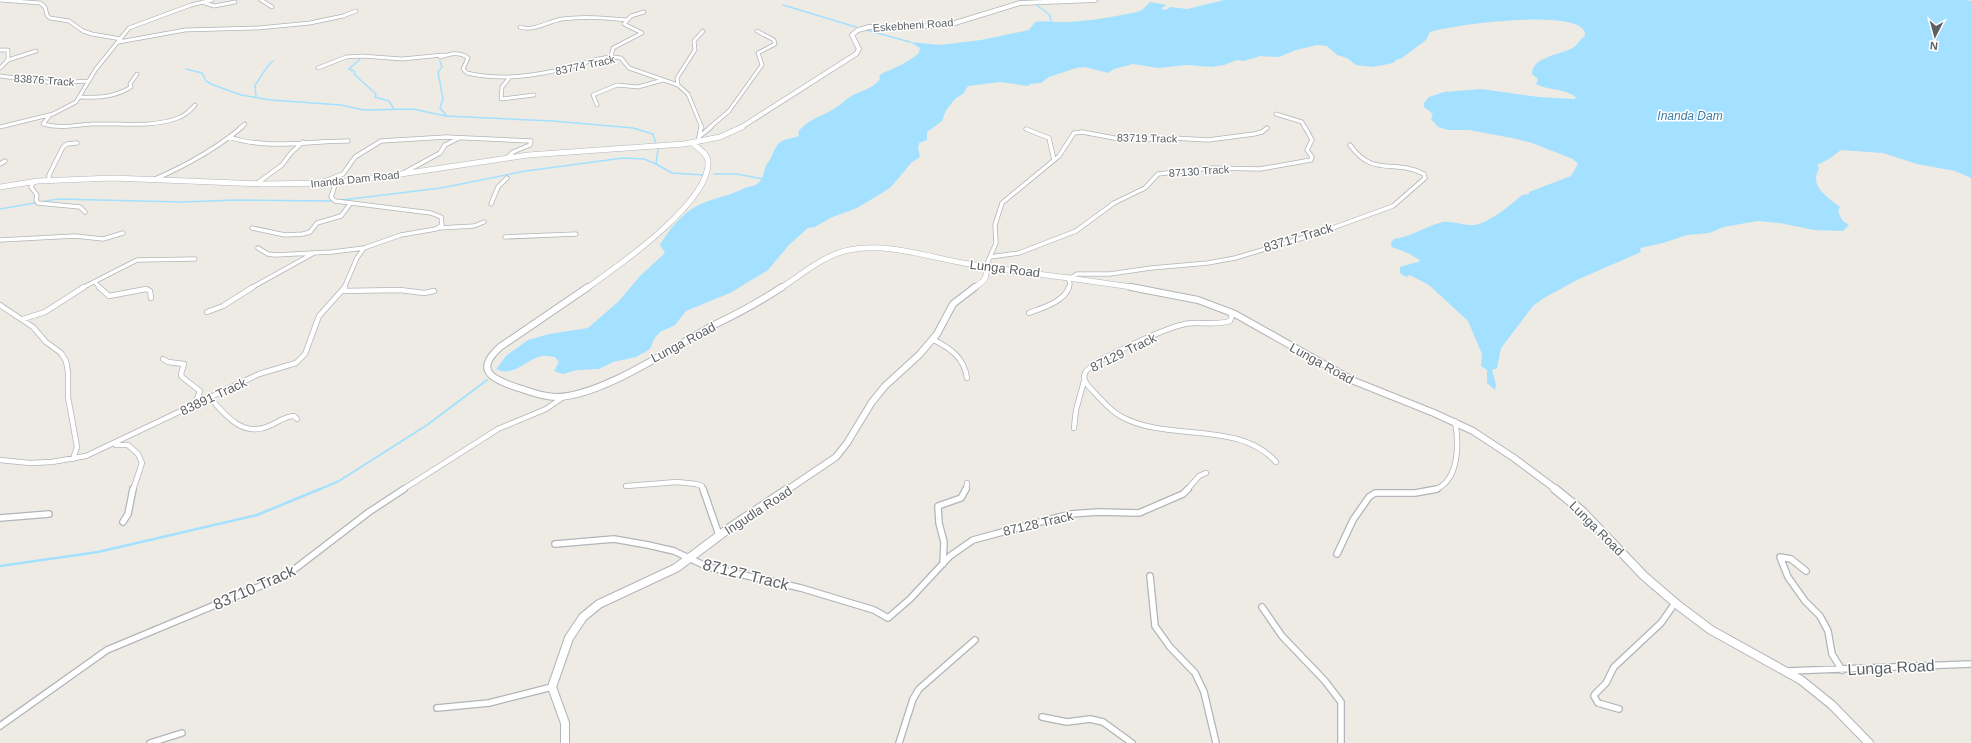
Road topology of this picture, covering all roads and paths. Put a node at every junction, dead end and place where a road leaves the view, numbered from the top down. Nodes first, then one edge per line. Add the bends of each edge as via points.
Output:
1 (0, 0) edge
2 (212, 0) edge
3 (261, 0) edge
4 (1095, 0) edge
5 (202, 2) junction
6 (235, 2) dead end
7 (272, 7) dead end
8 (356, 11) dead end
9 (644, 12) dead end
10 (628, 20) junction
11 (520, 27) dead end
12 (703, 31) dead end
13 (757, 31) dead end
14 (120, 40) junction
15 (0, 50) edge
16 (36, 51) dead end
17 (445, 55) junction
18 (440, 57) dead end
19 (611, 57) junction
20 (8, 60) junction
21 (0, 68) edge
22 (318, 68) dead end
23 (137, 74) dead end
24 (0, 76) edge
25 (510, 76) junction
26 (663, 80) junction
27 (88, 82) junction
28 (678, 85) junction
29 (534, 95) dead end
30 (80, 97) junction
31 (195, 105) dead end
32 (596, 105) dead end
33 (50, 114) junction
34 (1276, 114) dead end
35 (245, 124) dead end
36 (0, 127) edge
37 (1267, 128) dead end
38 (1026, 129) dead end
39 (700, 136) junction
40 (229, 137) junction
41 (460, 138) junction
42 (708, 140) joint
43 (348, 141) dead end
44 (77, 142) dead end
45 (303, 142) junction
46 (695, 143) junction
47 (1350, 145) dead end
48 (507, 158) junction
49 (1054, 160) junction
50 (5, 161) dead end
51 (0, 164) edge
52 (401, 174) junction
53 (507, 178) dead end
54 (49, 179) junction
55 (155, 179) junction
56 (34, 181) junction
57 (336, 182) junction
58 (319, 183) junction
59 (256, 184) junction
60 (0, 187) edge
61 (350, 204) junction
62 (491, 204) dead end
63 (85, 212) dead end
64 (484, 222) dead end
65 (252, 228) dead end
66 (439, 228) junction
67 (123, 233) dead end
68 (576, 234) dead end
69 (505, 236) dead end
70 (0, 240) edge
71 (258, 248) dead end
72 (364, 248) junction
73 (315, 252) junction
74 (990, 257) junction
75 (195, 259) dead end
76 (986, 266) junction
77 (1070, 277) junction
78 (95, 282) junction
79 (342, 291) junction
80 (434, 291) dead end
81 (151, 298) dead end
82 (0, 305) edge
83 (1228, 309) junction
84 (207, 312) dead end
85 (1029, 313) dead end
86 (23, 319) junction
87 (932, 340) junction
88 (163, 359) dead end
89 (967, 378) dead end
90 (1084, 381) junction
91 (210, 398) junction
92 (562, 398) junction
93 (195, 404) junction
94 (297, 419) dead end
95 (1455, 421) junction
96 (1074, 428) dead end
97 (105, 448) junction
98 (73, 459) junction
99 (0, 460) edge
100 (1276, 462) dead end
101 (1206, 474) dead end
102 (967, 483) dead end
103 (626, 486) dead end
104 (49, 514) dead end
105 (0, 518) edge
106 (123, 522) dead end
107 (720, 535) junction
108 (555, 544) dead end
109 (1337, 554) dead end
110 (690, 558) junction
111 (943, 564) junction
112 (1806, 571) dead end
113 (1150, 576) dead end
114 (1676, 603) junction
115 (1262, 607) dead end
116 (888, 618) joint
117 (975, 640) dead end
118 (1971, 664) edge
119 (1842, 670) junction
120 (1788, 671) junction
121 (552, 687) junction
122 (436, 708) dead end
123 (1619, 709) dead end
124 (1042, 717) dead end
125 (0, 726) edge
126 (182, 734) dead end
127 (150, 743) edge
128 (566, 743) edge
129 (899, 743) edge
130 (1132, 743) edge
131 (1216, 743) edge
132 (1341, 743) edge
133 (1869, 743) edge

1 - 14 street via 42,4 50,18 69,21 83,31
2 - 5 street
3 - 7 street
4 - 42 street, Eskebheni Road via 1020,3 955,23 858,30 852,35 859,49 856,54 751,121
5 - 6 street via 214,6
5 - 14 street via 132,26 124,31
8 - 14 street via 310,23 258,28 185,30 147,38
9 - 10 street via 631,16
10 - 11 street via 588,16 554,20 528,29
10 - 19 street via 624,23 625,26 642,33 613,48
12 - 28 street via 694,40 694,51 677,78
13 - 39 street via 774,40 775,44 758,53 762,65 744,92 729,111
14 - 27 street
15 - 20 street via 8,50
16 - 20 street, 83876 Track
17 - 18 street, 83774 Track
17 - 22 street via 402,59 354,56 341,58
17 - 25 street, 83774 Track via 466,56 468,58 463,70 467,73
19 - 25 street, 83774 Track via 540,74
19 - 26 street, 83774 Track via 621,58 629,68
20 - 21 street, 83876 Track
23 - 30 street via 130,84 131,87 123,92 100,98
24 - 27 street, 83876 Track via 55,83
25 - 29 street via 502,86 501,99
26 - 28 street, 83774 Track
26 - 32 street via 638,87 617,85 593,95
27 - 30 street
28 - 39 street via 685,90 690,99 701,125
30 - 33 street via 70,106
31 - 33 street via 192,111 171,120 138,125 43,124
33 - 36 street
34 - 74 street, 87130 Track via 1304,124 1312,140 1307,150 1312,157 1311,160 1260,169 1210,168 1158,174 1145,188 1114,203 1076,232 1019,253
35 - 40 street
37 - 49 street, 83719 Track via 1254,134 1208,140 1125,140 1078,132 1072,134
38 - 49 street via 1049,138
39 - 46 street
40 - 45 street via 264,144
40 - 55 street
41 - 48 street via 531,141 530,145 513,152
41 - 52 street via 446,145 440,154
41 - 58 street via 381,141 355,157 343,174
42 - 46 street, Inanda Dam Road
43 - 45 street
44 - 54 street via 63,147
45 - 59 street via 284,164
46 - 48 street, Inanda Dam Road
46 - 92 street, Lunga Road via 705,153 708,172 700,189 686,205 650,240 619,265 511,339 490,358 487,369 494,377 528,391
47 - 77 street, 83717 Track via 1367,163 1413,167 1424,174 1425,178 1393,206 1316,234 1235,258 1110,274 1077,274
48 - 52 street, Inanda Dam Road
49 - 74 street, 83719 Track via 1002,203 995,225 996,243
50 - 51 street
52 - 57 street, Inanda Dam Road
53 - 62 street via 498,187
54 - 55 street, Inanda Dam Road
54 - 56 street, Inanda Dam Road
55 - 59 street, Inanda Dam Road
56 - 60 street, Inanda Dam Road
56 - 63 street via 31,187 37,195 38,203 80,208
57 - 58 street, Inanda Dam Road
57 - 61 street via 331,199
58 - 59 street, Inanda Dam Road
61 - 65 street via 341,216 317,222 313,230 302,235
61 - 66 street via 436,214 442,221
64 - 66 street via 474,226
66 - 72 street via 401,235
67 - 70 street via 102,240 74,236
68 - 69 street
71 - 73 street via 271,255
72 - 73 street
72 - 79 street, 83891 Track
73 - 84 street via 248,292 232,298 223,306
74 - 76 street, 83719 Track
75 - 78 street via 139,260
76 - 77 street, Lunga Road
76 - 87 street, Ingudla Road via 985,280 954,304
76 - 92 street, Lunga Road via 876,248 846,250 806,271 749,308 629,371 581,393
77 - 83 street, Lunga Road via 1173,294
77 - 85 street via 1070,288 1063,296
78 - 81 street via 109,296 146,288 150,291
78 - 86 street via 51,308
79 - 80 street
79 - 91 street, 83891 Track via 319,316 300,361 259,374
82 - 86 street
83 - 90 street, 87129 Track via 1232,316 1230,321 1194,322 1164,332 1094,364 1084,372
83 - 95 street, Lunga Road via 1346,378
86 - 98 street via 66,360 68,397 77,447
87 - 89 street via 949,347 963,361
87 - 107 street, Ingudla Road via 872,402 836,457
88 - 93 street via 184,364 182,377 200,391
90 - 96 street
90 - 100 street, 87129 Track via 1113,411 1130,421 1254,444 1267,452
91 - 93 street, 83891 Track
91 - 94 street via 240,426 251,430 259,430 289,416
92 - 125 street, 83710 Track via 546,409 498,428 369,512 287,575 107,650
93 - 97 street, 83891 Track
95 - 109 street via 1457,450 1449,480 1443,486 1417,493 1369,495
95 - 114 street, Lunga Road via 1490,442 1556,489
97 - 98 street, 83891 Track
97 - 106 street via 125,444 141,459 141,470 131,496 128,514
98 - 99 street, 83891 Track via 30,463
101 - 111 street, 87128 Track via 1199,476 1183,494 1139,513 1092,512 1058,516 981,537 962,546
102 - 111 street via 963,498 938,506 944,542
103 - 107 street via 675,482 702,486
104 - 105 street
107 - 110 street, Ingudla Road
108 - 110 street, 87127 Track via 614,539 674,551
110 - 116 street, 87127 Track via 708,568 801,588 874,610
110 - 121 street, Ingudla Road via 676,568 598,604 583,617 569,638
111 - 116 street, 87128 Track
112 - 119 street via 1793,559 1780,557 1788,577 1805,601 1820,616 1828,631 1832,654
113 - 131 street via 1155,626 1170,647 1195,673 1204,692
114 - 120 street, Lunga Road via 1723,638
114 - 123 street via 1661,623 1614,667 1607,682 1595,693 1598,703
115 - 132 street via 1282,636 1325,681 1341,702
117 - 129 street via 919,689 913,699
118 - 119 street, Lunga Road
119 - 120 street, Lunga Road
120 - 133 street, Lunga Road via 1848,720
121 - 122 street via 489,703
121 - 128 street via 565,723
124 - 130 street via 1056,721 1090,719 1116,730
126 - 127 street

